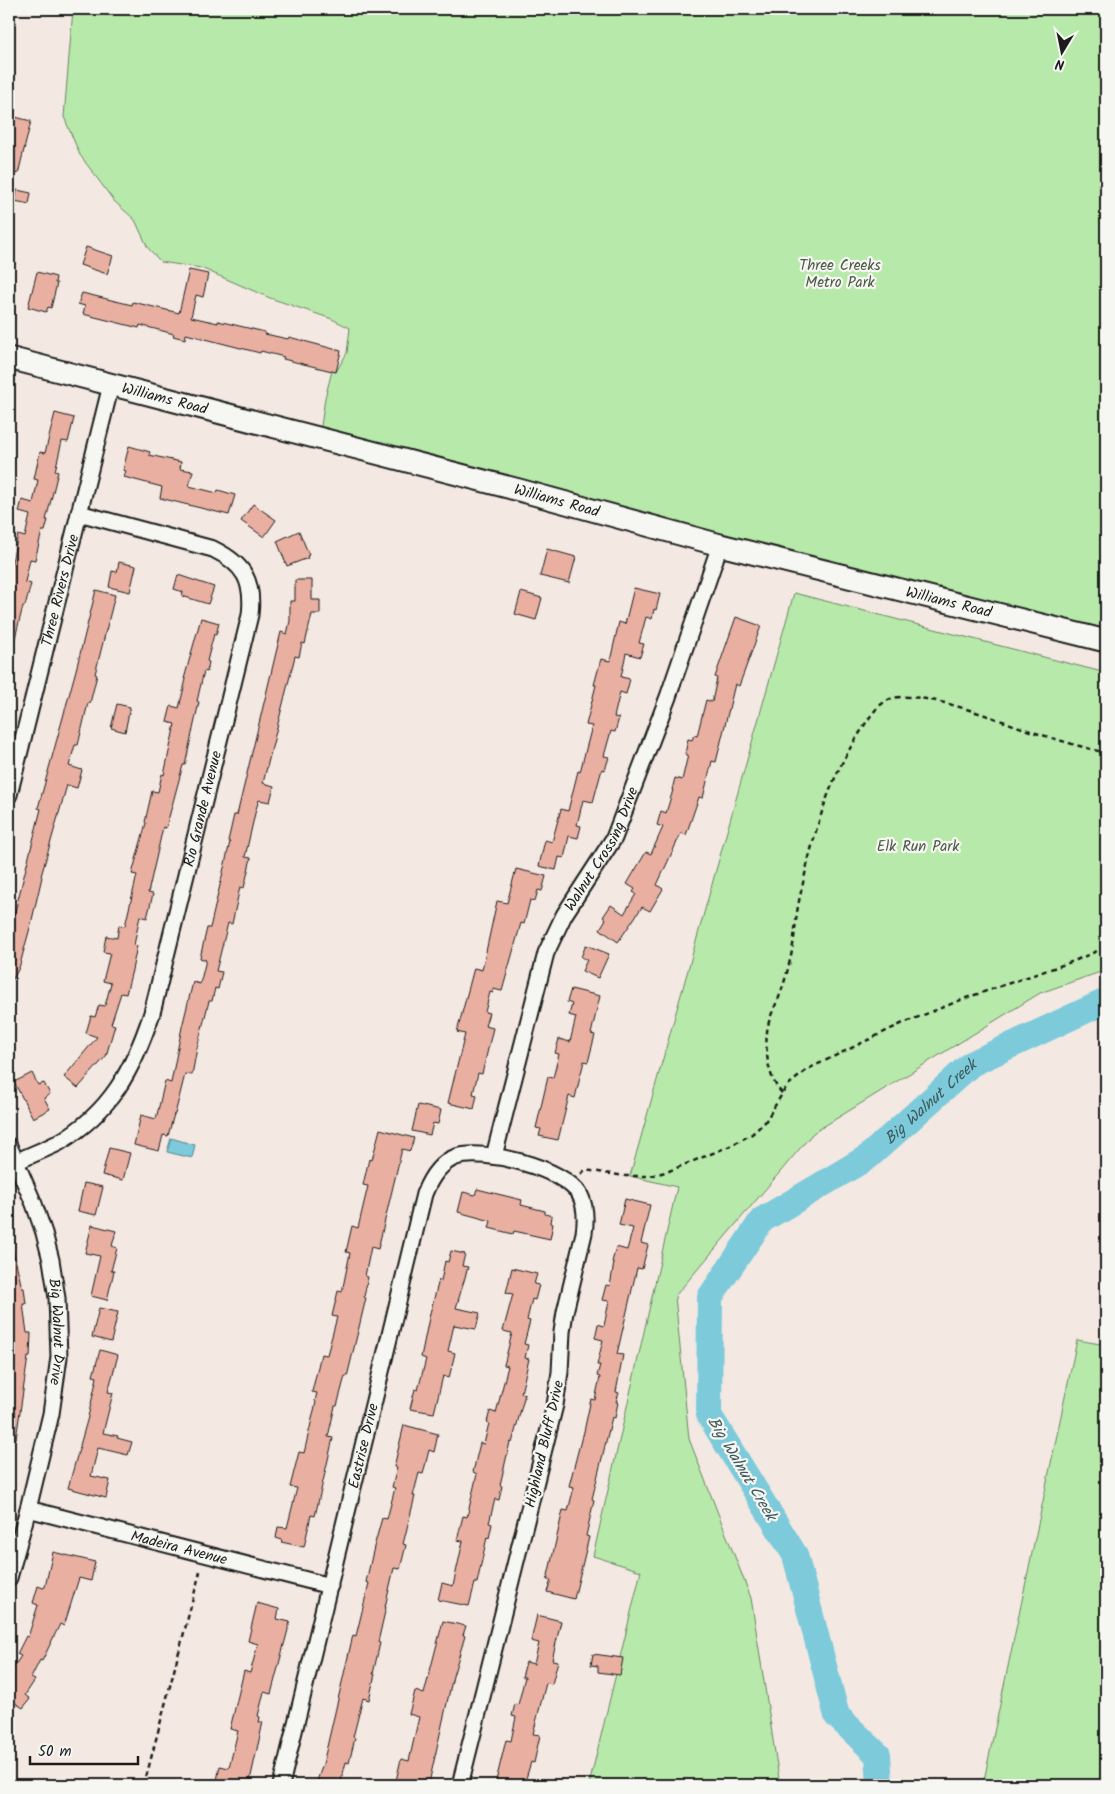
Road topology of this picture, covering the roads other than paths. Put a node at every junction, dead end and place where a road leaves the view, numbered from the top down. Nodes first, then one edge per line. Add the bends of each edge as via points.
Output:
1 (9, 358) edge
2 (111, 385) junction
3 (79, 513) junction
4 (720, 545) junction
5 (1106, 641) edge
6 (9, 796) edge
7 (9, 1146) edge
8 (494, 1156) junction
9 (16, 1162) junction
10 (28, 1509) junction
11 (9, 1578) edge
12 (330, 1586) junction
13 (282, 1785) edge
14 (460, 1785) edge

1 - 2 main road, Williams Road
2 - 3 street, Three Rivers Drive
2 - 4 main road, Williams Road
3 - 6 street, Three Rivers Drive
3 - 9 street, Rio Grande Avenue via 226,555 245,575 252,600 152,1013 139,1050 123,1081 88,1122 57,1143
4 - 5 main road, Williams Road
4 - 8 street, Walnut Crossing Drive via 668,697 614,838 564,914 546,953
7 - 9 street, Big Walnut Drive
8 - 12 street, Eastrise Drive via 455,1157 435,1172 424,1194
8 - 14 street, Highland Bluff Drive via 550,1171 572,1185 580,1195 586,1220 562,1332 558,1388
9 - 10 street, Big Walnut Drive via 44,1233 57,1298 59,1357 51,1414
10 - 11 street, Big Walnut Drive
10 - 12 street, Madeira Avenue
12 - 13 street, Eastrise Drive

